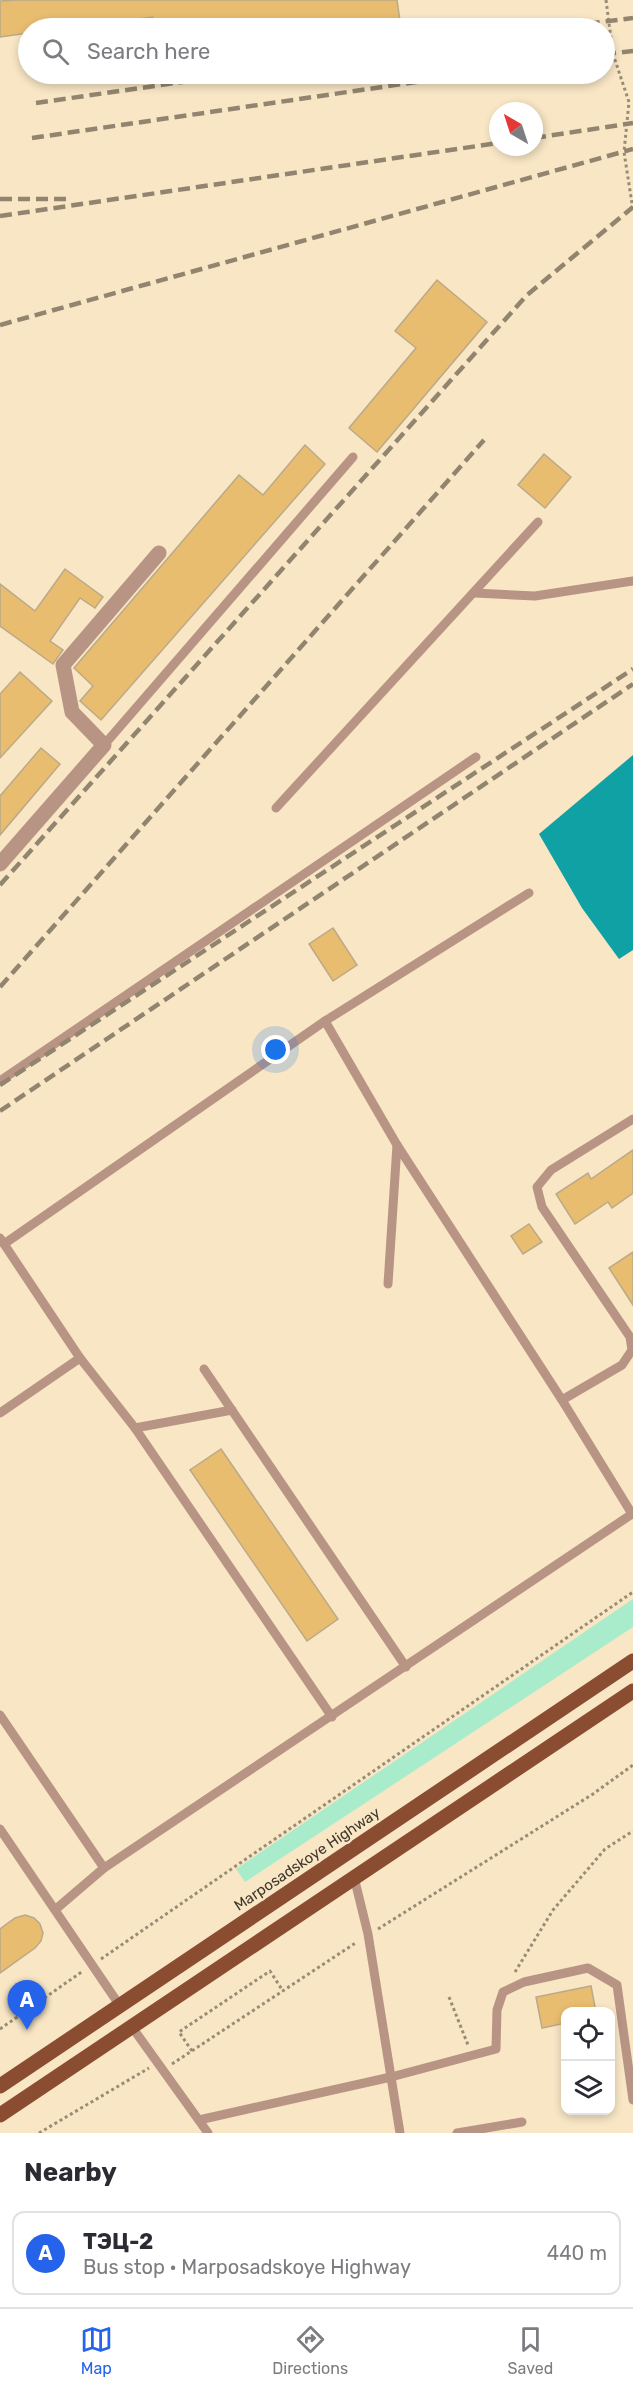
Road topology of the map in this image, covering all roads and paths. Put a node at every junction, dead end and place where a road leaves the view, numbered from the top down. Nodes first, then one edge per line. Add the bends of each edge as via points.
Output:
1 (606, 0) edge
2 (608, 18) edge
3 (615, 60) edge
4 (633, 210) edge
5 (353, 457) dead end
6 (538, 522) dead end
7 (159, 553) dead end
8 (633, 581) edge
9 (475, 593) junction
10 (104, 745) junction
11 (476, 757) dead end
12 (276, 808) dead end
13 (0, 864) edge
14 (529, 892) dead end
15 (325, 1021) junction
16 (0, 1081) edge
17 (633, 1119) edge
18 (397, 1145) junction
19 (2, 1241) edge
20 (388, 1284) dead end
21 (80, 1358) junction
22 (204, 1369) dead end
23 (562, 1400) junction
24 (232, 1410) junction
25 (0, 1413) edge
26 (135, 1428) junction
27 (633, 1592) edge
28 (633, 1661) edge
29 (406, 1667) junction
30 (633, 1691) edge
31 (0, 1715) edge
32 (332, 1717) junction
33 (633, 1765) edge
34 (0, 1828) edge
35 (633, 1831) edge
36 (104, 1868) junction
37 (354, 1877) junction
38 (56, 1909) junction
39 (379, 1928) dead end
40 (365, 1937) dead end
41 (99, 1960) dead end
42 (87, 1968) dead end
43 (283, 1991) junction
44 (503, 1992) junction
45 (450, 1997) dead end
46 (120, 2006) junction
47 (132, 2027) junction
48 (0, 2029) edge
49 (192, 2051) junction
50 (472, 2055) junction
51 (169, 2067) dead end
52 (150, 2068) dead end
53 (391, 2077) junction
54 (0, 2085) edge
55 (633, 2100) edge
56 (0, 2115) edge
57 (199, 2120) junction
58 (522, 2122) dead end
59 (39, 2133) edge
60 (208, 2133) edge
61 (400, 2133) edge
62 (457, 2133) edge

1 - 2 path
3 - 4 path via 629,102 624,152
5 - 10 lane
6 - 9 lane
7 - 10 street via 63,665 72,712
8 - 9 lane via 535,596
9 - 12 lane
10 - 13 street
11 - 16 lane
14 - 15 lane
15 - 18 lane
15 - 19 lane
17 - 23 lane via 551,1170 537,1187 542,1207 630,1337 632,1350 622,1365
18 - 20 lane
18 - 23 lane
19 - 21 lane
21 - 25 lane
21 - 26 lane
22 - 24 lane
23 - 29 lane via 632,1514
24 - 26 lane
24 - 29 lane
26 - 32 lane
27 - 41 path
28 - 46 main road, Marposadskoye Highway
29 - 32 lane
30 - 37 main road
31 - 36 lane
32 - 36 lane
33 - 39 path
34 - 38 lane
35 - 44 path via 605,1849 553,1910
36 - 38 lane
37 - 47 main road
37 - 53 lane via 368,1934
38 - 46 lane
40 - 43 path
42 - 48 path
43 - 49 path
43 - 49 path via 270,1971 180,2032
44 - 50 lane via 496,2010 496,2049
44 - 55 lane via 524,1982 588,1968 617,1985
45 - 50 path
46 - 54 main road, Marposadskoye Highway
47 - 56 main road
47 - 57 lane
49 - 51 path
50 - 53 lane
52 - 59 path
53 - 57 lane
53 - 61 lane
57 - 60 lane
58 - 62 lane

